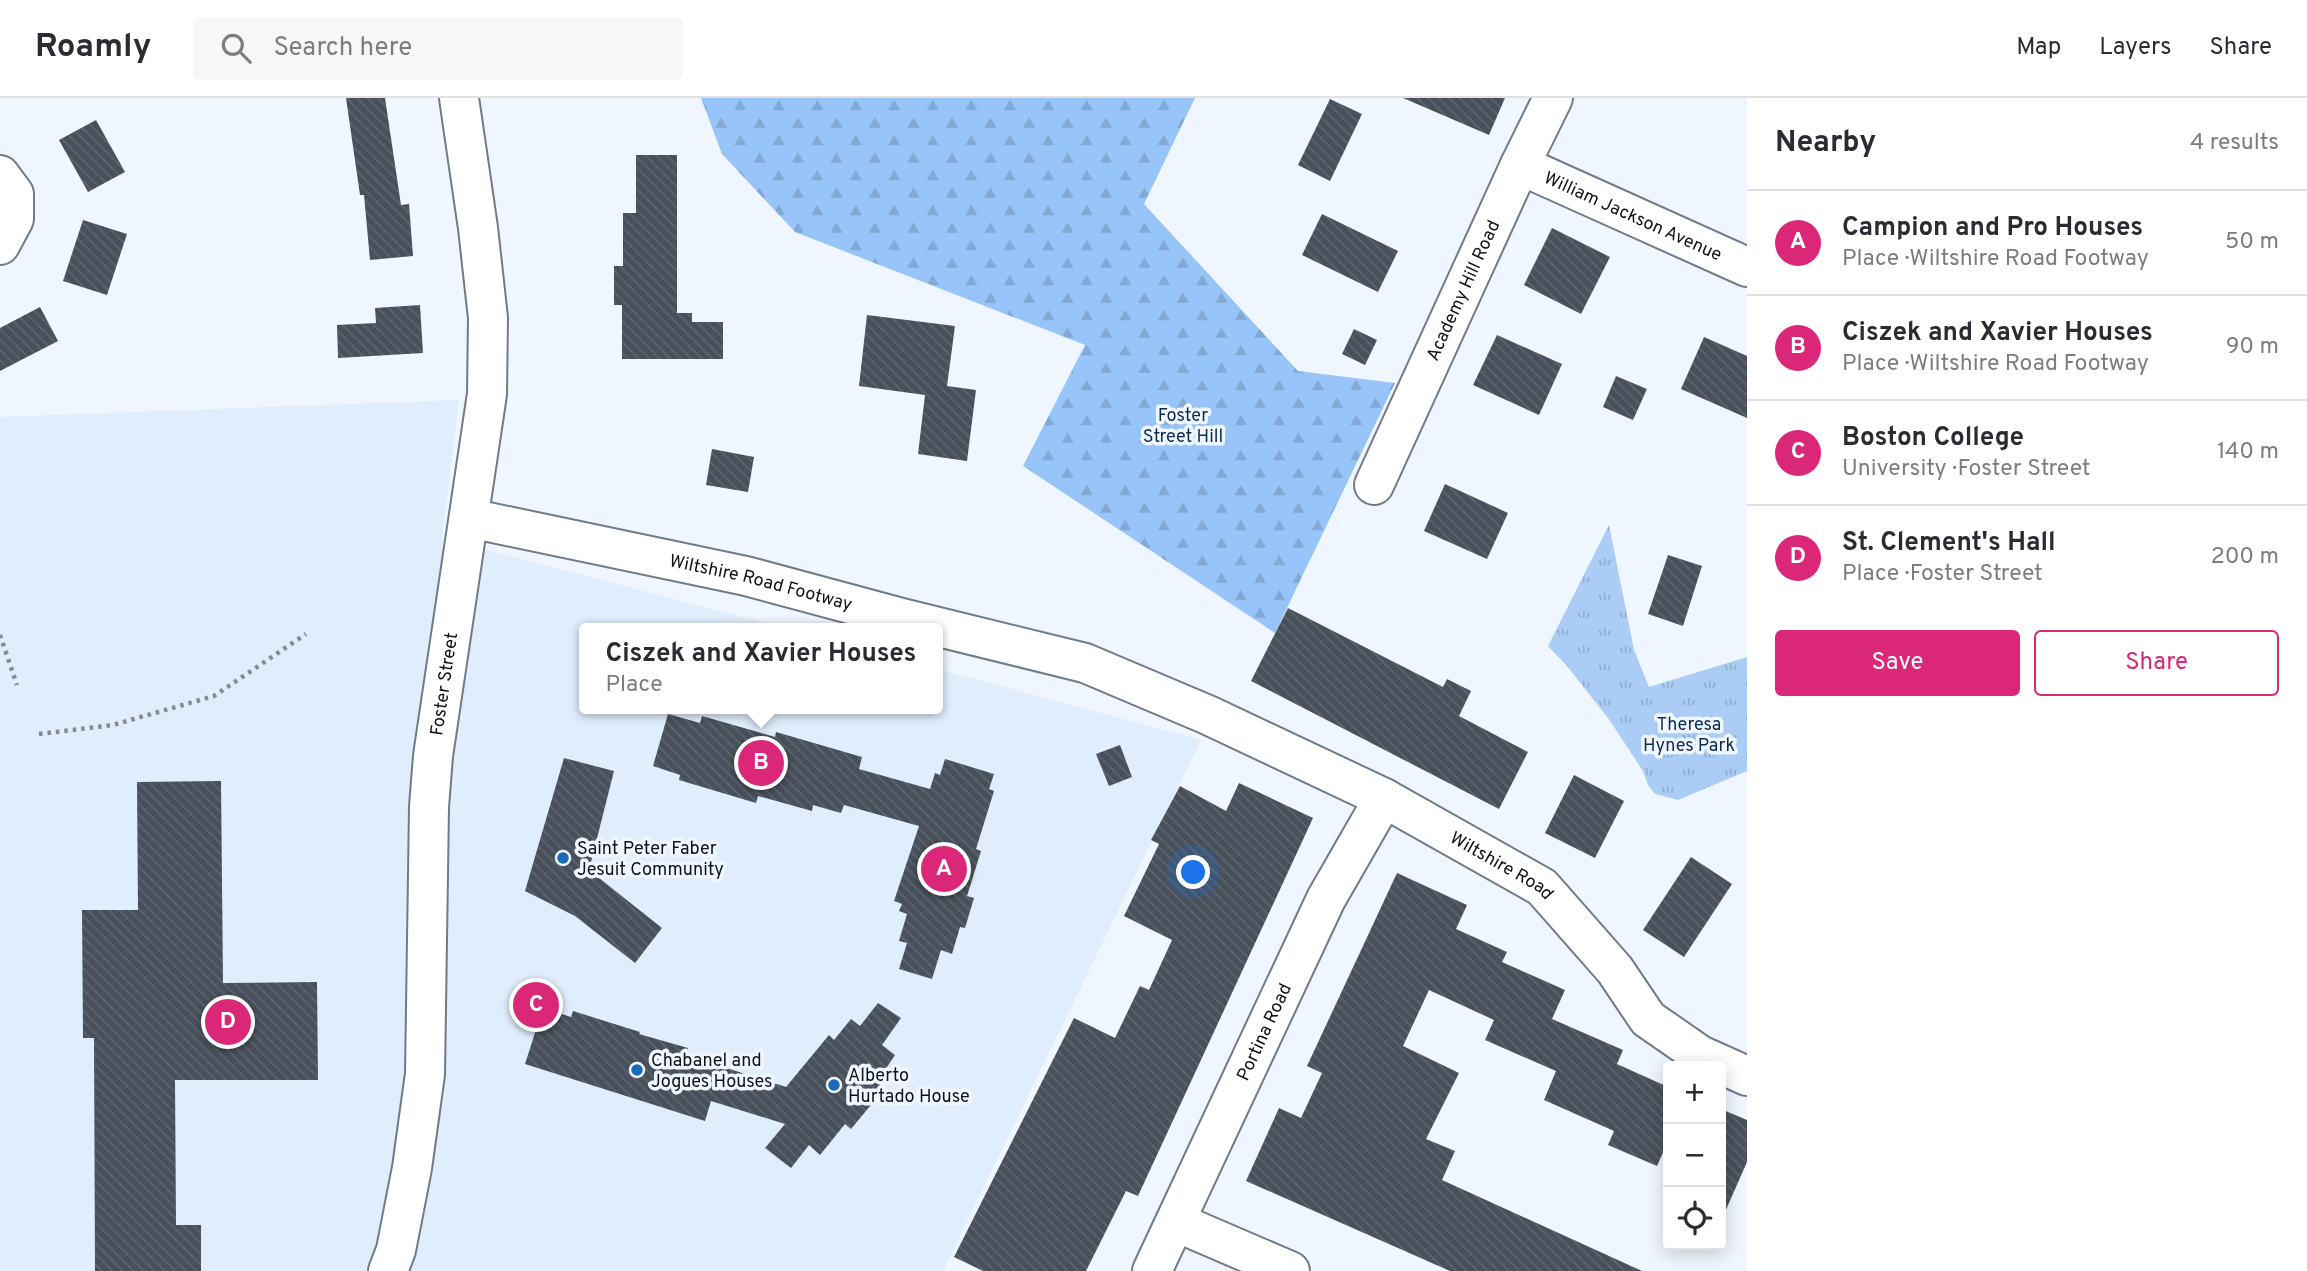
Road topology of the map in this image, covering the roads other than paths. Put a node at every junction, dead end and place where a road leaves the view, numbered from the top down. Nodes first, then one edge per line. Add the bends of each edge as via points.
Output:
1 (459, 98) edge
2 (1553, 98) edge
3 (1520, 165) junction
4 (0, 175) edge
5 (0, 245) edge
6 (1747, 267) edge
7 (1374, 485) dead end
8 (469, 518) junction
9 (922, 623) edge
10 (943, 628) edge
11 (1208, 715) joint
12 (1384, 798) junction
13 (1747, 1076) edge
14 (1176, 1222) junction
15 (388, 1271) edge
16 (1152, 1271) edge
17 (1290, 1271) edge

1 - 8 street, Foster Street via 488,318 487,394
2 - 3 street, Academy Hill Road
3 - 6 street, William Jackson Avenue
3 - 7 street, Academy Hill Road
4 - 5 street via 14,194 14,219
8 - 9 street, Wiltshire Road Footway via 746,576
8 - 15 street, Foster Street via 438,712 429,807 425,1074 412,1168
10 - 11 street, Wiltshire Road Footway via 1085,663
11 - 12 street, Wiltshire Road
12 - 13 street, Wiltshire Road via 1542,887 1615,970 1648,1019 1700,1055
12 - 14 street, Portina Road via 1326,899
14 - 16 street, Portina Road
14 - 17 street

